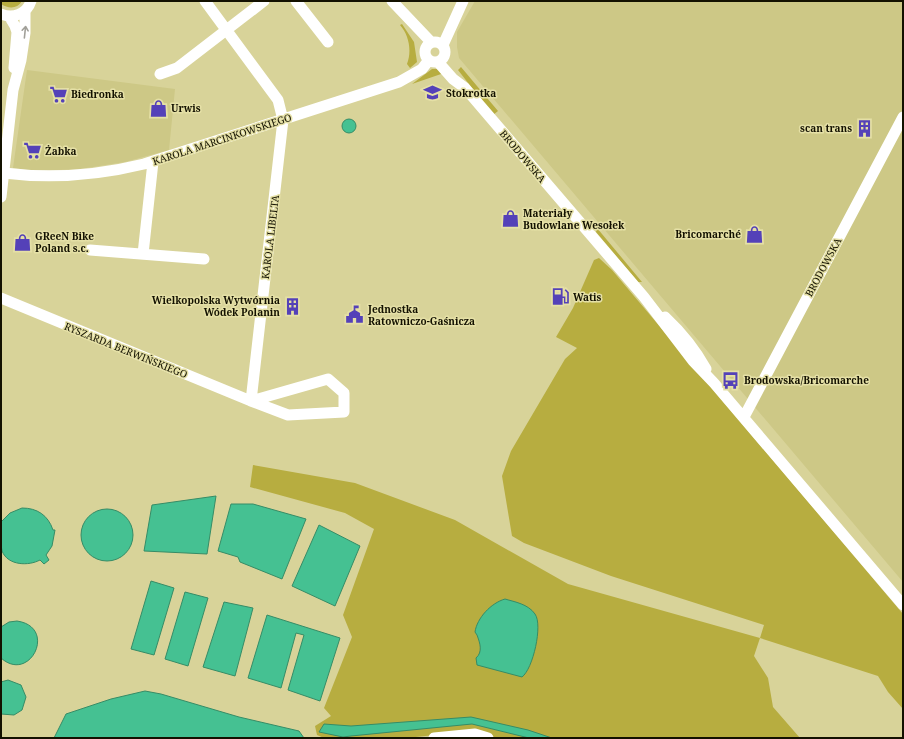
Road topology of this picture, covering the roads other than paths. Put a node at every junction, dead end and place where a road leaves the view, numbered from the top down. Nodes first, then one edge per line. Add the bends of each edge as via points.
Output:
1 (31, 1) edge
2 (205, 1) edge
3 (264, 1) edge
4 (296, 1) edge
5 (392, 1) edge
6 (460, 6) edge
7 (25, 11) junction
8 (5, 15) edge
9 (226, 30) junction
10 (328, 42) dead end
11 (434, 44) junction
12 (437, 60) junction
13 (160, 74) dead end
14 (15, 81) junction
15 (903, 117) edge
16 (283, 120) junction
17 (154, 162) junction
18 (4, 172) junction
19 (1, 197) edge
20 (90, 250) dead end
21 (143, 254) junction
22 (204, 259) dead end
23 (1, 298) edge
24 (251, 402) junction
25 (744, 417) junction
26 (903, 605) edge
27 (434, 738) edge
28 (488, 738) edge

1 - 7 street
2 - 9 street
3 - 9 street
4 - 10 street
5 - 11 street via 404,15 409,26
6 - 11 street via 450,17
7 - 8 street via 15,16
14 -> 7 street via 24,40
8 - 14 street via 16,26 17,32
9 - 13 street via 177,68
9 - 16 street via 278,100
11 - 12 street via 445,48
11 - 12 street via 426,57
12 - 16 street, KAROLA MARCINKOWSKIEGO via 407,79
12 - 25 street, BRODOWSKA via 453,79 465,88 644,297 693,362
14 - 18 street
15 - 25 street, BRODOWSKA
16 - 17 street, KAROLA MARCINKOWSKIEGO
16 - 24 street, KAROLA LIBELTA
17 - 18 street, KAROLA MARCINKOWSKIEGO via 122,170 80,175 42,176
17 - 21 street
18 - 19 street
20 - 21 street
21 - 22 street
23 - 24 street, RYSZARDA BERWIŃSKIEGO
24 - 24 street, RYSZARDA BERWIŃSKIEGO via 288,415 344,412 344,393 328,379
25 - 26 street, BRODOWSKA
27 - 28 street via 475,734

